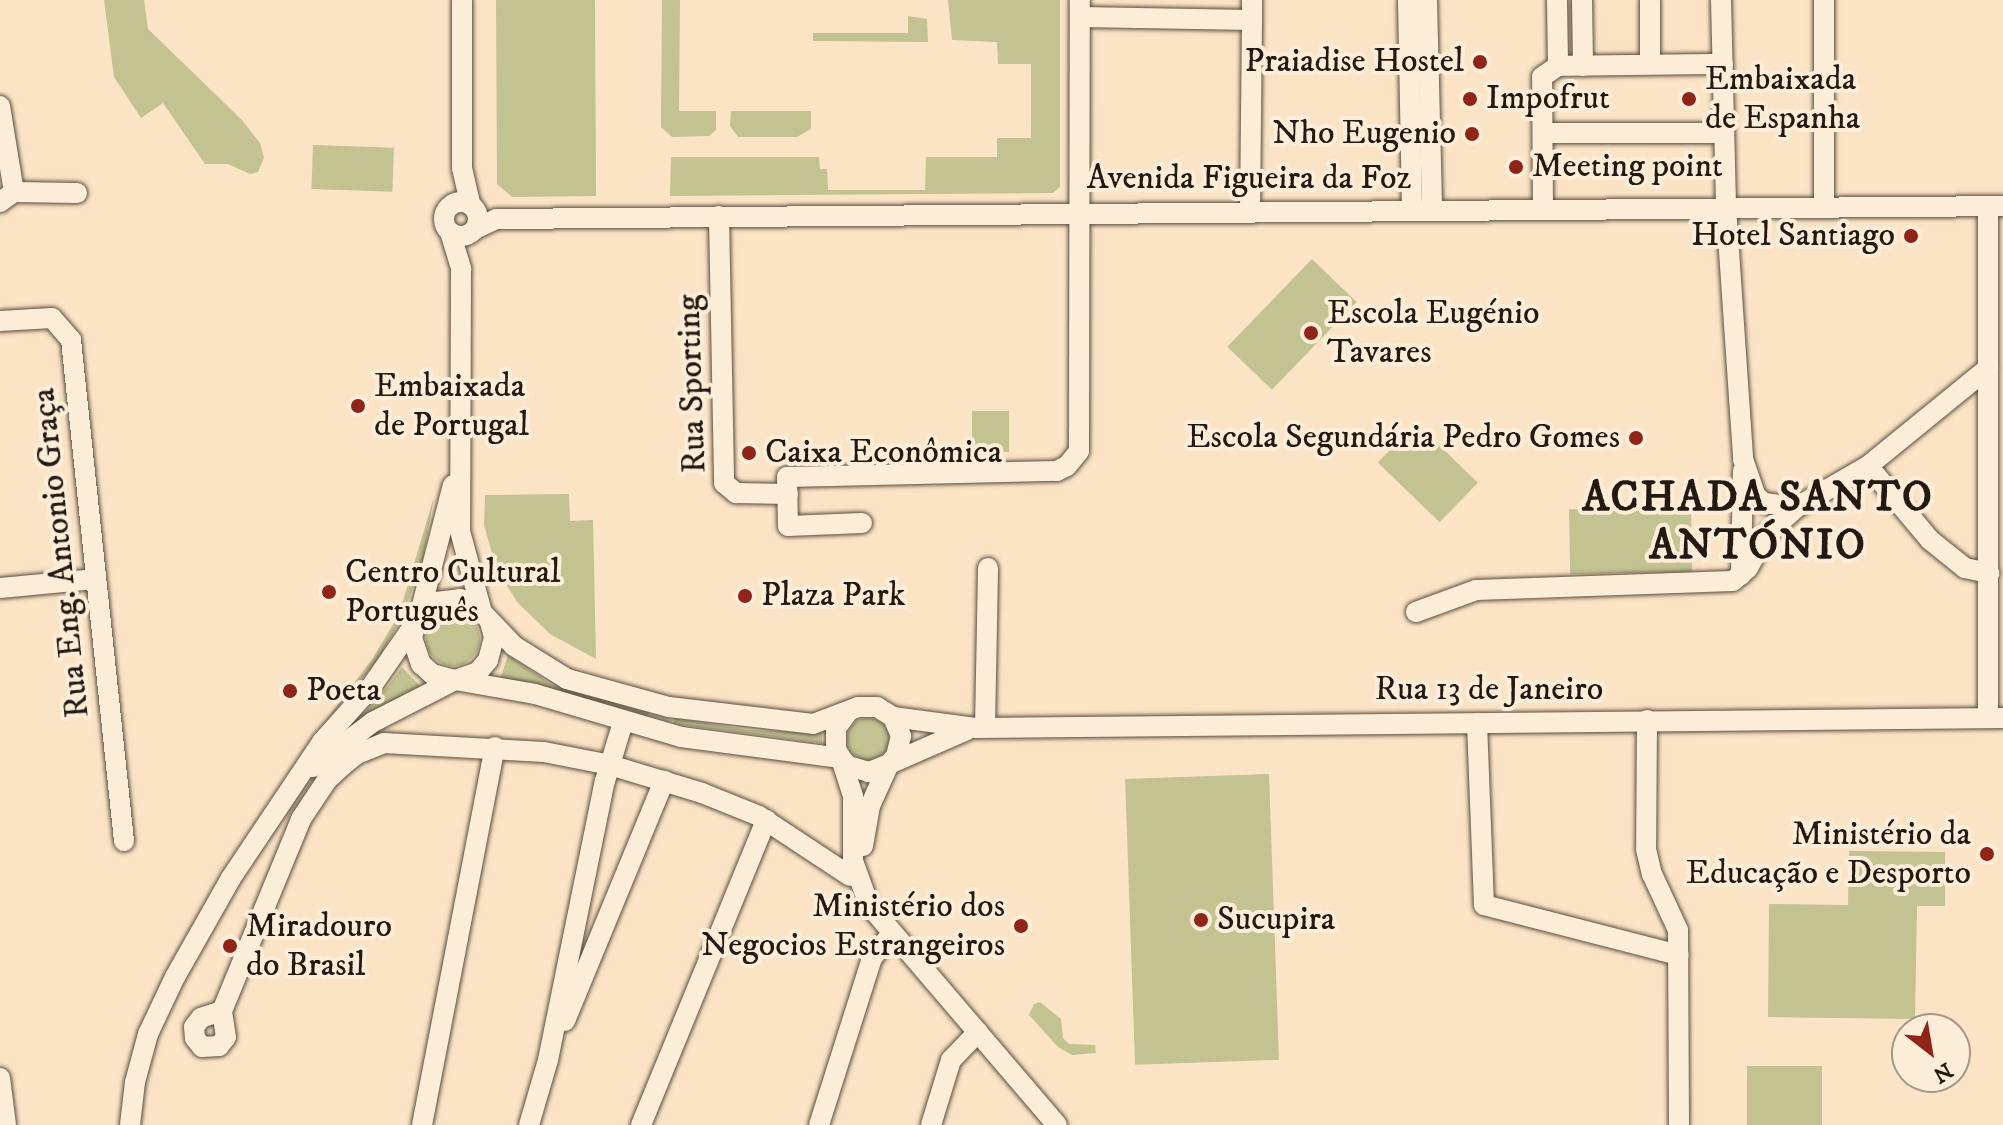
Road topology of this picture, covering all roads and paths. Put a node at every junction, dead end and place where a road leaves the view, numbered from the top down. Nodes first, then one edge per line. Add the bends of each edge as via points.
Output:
1 (462, 0) edge
2 (1408, 0) edge
3 (1427, 0) edge
4 (1557, 0) edge
5 (1582, 0) edge
6 (1650, 0) edge
7 (1721, 0) edge
8 (1824, 0) edge
9 (1080, 8) edge
10 (1252, 10) edge
11 (1650, 64) junction
12 (1723, 64) junction
13 (1558, 66) junction
14 (1583, 66) junction
15 (0, 106) edge
16 (1543, 133) junction
17 (1724, 133) junction
18 (77, 193) dead end
19 (7, 197) edge
20 (465, 206) junction
21 (1824, 206) junction
22 (1996, 206) edge
23 (1726, 207) junction
24 (1543, 208) junction
25 (1422, 210) junction
26 (1250, 211) junction
27 (1081, 213) junction
28 (719, 216) junction
29 (496, 219) junction
30 (473, 231) junction
31 (450, 232) junction
32 (461, 269) junction
33 (0, 321) edge
34 (1988, 368) junction
35 (1743, 459) junction
36 (459, 462) junction
37 (1868, 466) junction
38 (1996, 482) edge
39 (788, 494) junction
40 (1797, 507) junction
41 (862, 523) dead end
42 (988, 568) dead end
43 (1989, 573) junction
44 (1741, 577) junction
45 (95, 579) junction
46 (0, 588) edge
47 (484, 612) junction
48 (1416, 612) dead end
49 (417, 622) junction
50 (455, 680) junction
51 (849, 711) junction
52 (893, 717) junction
53 (1996, 718) edge
54 (1647, 720) junction
55 (623, 722) junction
56 (1477, 723) junction
57 (980, 728) junction
58 (495, 747) junction
59 (841, 758) junction
60 (889, 764) junction
61 (610, 765) junction
62 (664, 781) junction
63 (289, 787) junction
64 (766, 820) junction
65 (124, 841) dead end
66 (850, 876) dead end
67 (869, 905) junction
68 (892, 933) junction
69 (1679, 955) junction
70 (222, 1011) dead end
71 (978, 1032) junction
72 (548, 1060) junction
73 (0, 1078) edge
74 (6, 1125) edge
75 (130, 1125) edge
76 (422, 1125) edge
77 (529, 1125) edge
78 (641, 1125) edge
79 (819, 1125) edge
80 (931, 1125) edge
81 (1057, 1125) edge
82 (1679, 1125) edge

1 - 20 street
2 - 25 street
3 - 25 street
4 - 13 street
5 - 14 street
6 - 11 street
7 - 12 street
8 - 21 street
9 - 10 street
9 - 27 street
10 - 26 street
11 - 12 street
11 - 14 street
12 - 17 street
13 - 14 street
13 - 16 street via 1542,77
15 - 19 street
16 - 17 street
16 - 24 street
17 - 23 street
18 - 19 street
20 - 29 street, Avenida Figueira da Foz
20 - 30 street via 479,218
20 - 31 street via 445,216
21 - 22 street, Avenida Figueira da Foz
21 - 23 street, Avenida Figueira da Foz
22 - 34 street
23 - 24 street, Avenida Figueira da Foz
23 - 35 street
24 - 25 street, Avenida Figueira da Foz
25 - 26 street, Avenida Figueira da Foz
26 - 27 street, Avenida Figueira da Foz
27 - 28 street, Avenida Figueira da Foz
27 - 39 street via 1081,443 1071,463 1057,471 787,477
28 - 29 street, Avenida Figueira da Foz
28 - 39 street, Rua Sporting via 724,483 736,493
29 - 30 street, Avenida Figueira da Foz
30 - 31 street via 460,236
30 - 32 street
31 - 32 street
32 - 36 street
33 - 45 street, Rua Eng. Antonio Graça via 52,318 71,340
34 - 37 street
34 - 38 street
35 - 40 street via 1756,496 1764,503
35 - 44 street
36 - 47 street via 460,531
36 - 49 street
37 - 40 street
37 - 43 street via 1930,540 1965,568
38 - 43 street
39 - 41 street via 788,526
40 - 44 street via 1767,534
42 - 57 street
43 - 53 street
44 - 48 street via 1723,583 1476,590
45 - 46 street
45 - 65 street, Rua Eng. Antonio Graça
47 - 49 street via 460,599 443,600 429,606
47 - 50 street via 493,629 492,653 478,672
47 - 51 street via 528,657 567,679 606,691 708,714 784,722 813,724
49 - 50 street via 414,649 421,664 432,674
49 - 63 street
50 - 55 street via 535,694
50 - 63 street via 373,722
51 - 52 street via 877,707
51 - 59 street via 836,728
52 - 57 street, Rua 13 de Janeiro
52 - 60 street via 901,736
53 - 54 street, Rua 13 de Janeiro
54 - 56 street, Rua 13 de Janeiro
54 - 69 street via 1646,849 1652,874 1674,916
55 - 59 street via 681,737
55 - 61 street
56 - 57 street, Rua 13 de Janeiro
56 - 69 street via 1484,905
57 - 60 street, Rua 13 de Janeiro via 949,734
58 - 61 street
58 - 70 street via 384,743 357,754 327,780 301,819
58 - 76 street
59 - 60 street via 848,766 869,772
59 - 67 street via 853,796 853,861
60 - 67 street via 865,828
61 - 62 street
61 - 72 street
62 - 64 street
62 - 72 street
63 - 75 street via 231,878 160,1007 140,1058
64 - 66 street
64 - 78 street
67 - 68 street
68 - 71 street
68 - 79 street via 872,958
69 - 82 street
71 - 80 street via 951,1060
71 - 81 street
72 - 77 street
73 - 74 street

